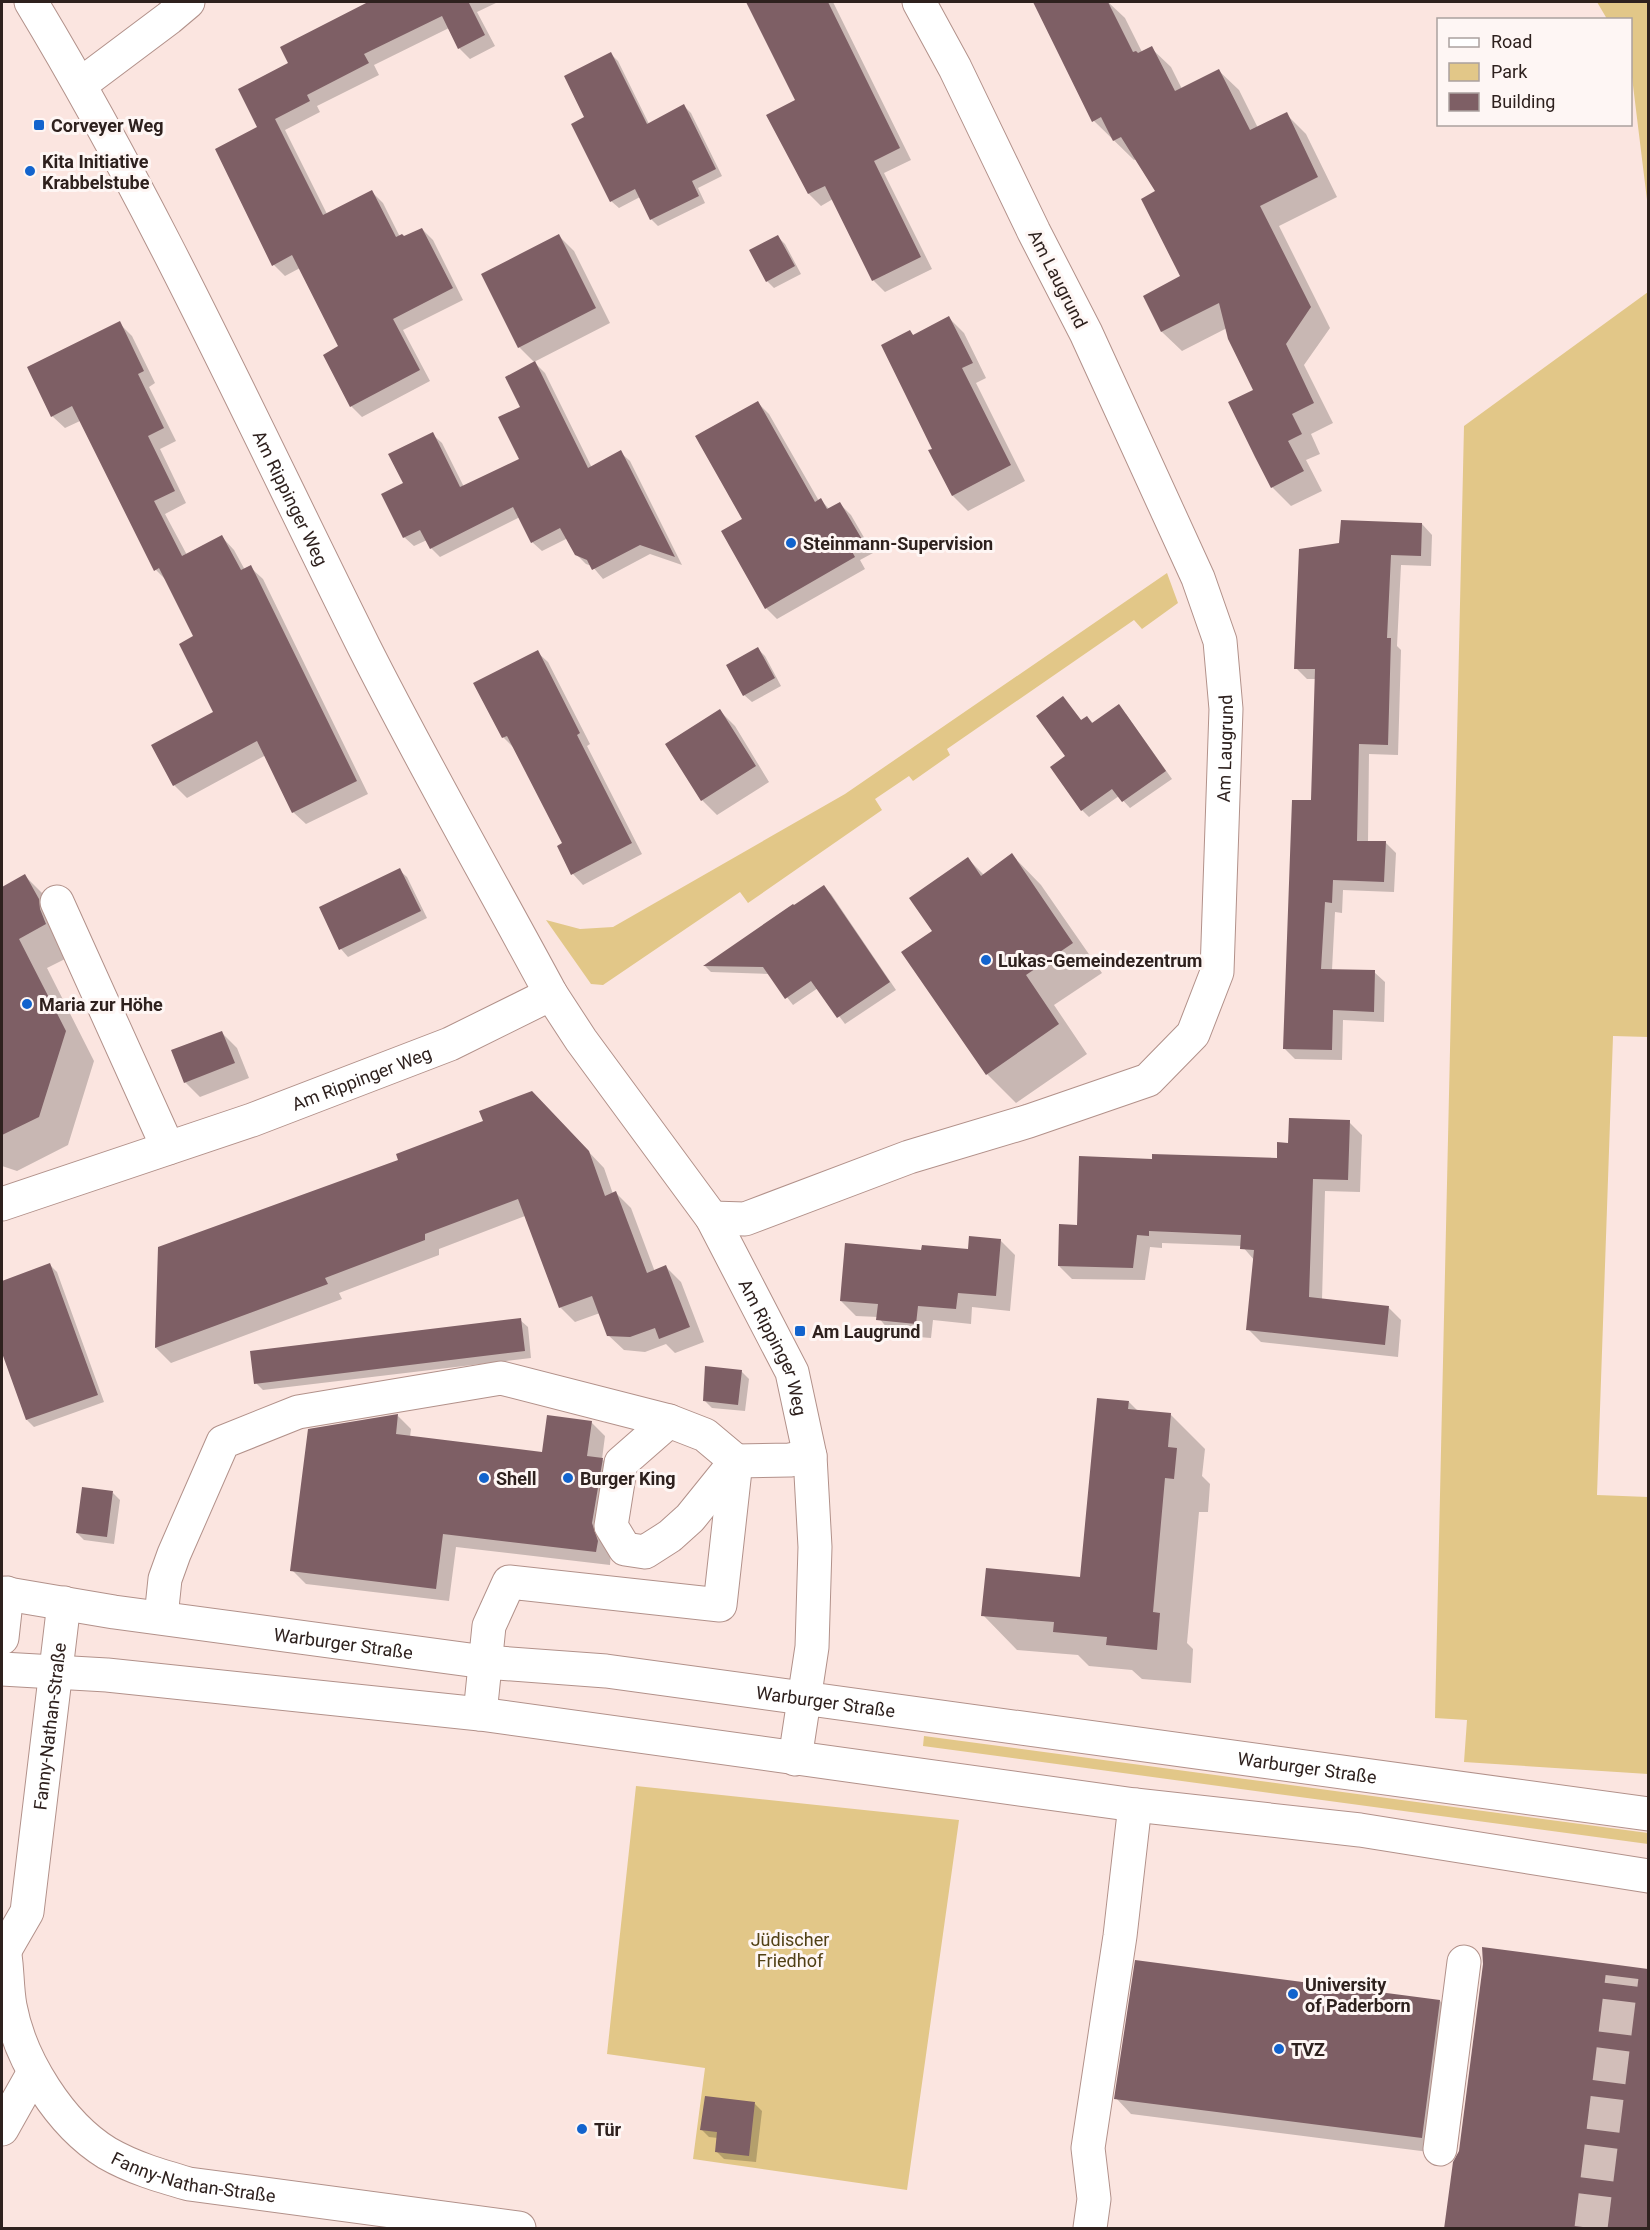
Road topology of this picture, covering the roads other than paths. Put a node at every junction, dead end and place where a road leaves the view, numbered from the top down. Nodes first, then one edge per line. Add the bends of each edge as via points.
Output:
1 (32, 2) edge
2 (188, 2) edge
3 (919, 2) edge
4 (81, 84) junction
5 (57, 902) dead end
6 (551, 994) junction
7 (168, 1148) junction
8 (2, 1204) edge
9 (712, 1218) junction
10 (669, 1421) junction
11 (810, 1456) junction
12 (736, 1461) junction
13 (4, 1593) edge
14 (64, 1603) junction
15 (161, 1617) junction
16 (2, 1638) edge
17 (485, 1662) junction
18 (2, 1669) edge
19 (57, 1672) junction
20 (804, 1698) junction
21 (480, 1714) junction
22 (795, 1759) junction
23 (1136, 1805) junction
24 (1648, 1814) edge
25 (1648, 1876) edge
26 (3, 1944) edge
27 (1464, 1962) dead end
28 (34, 2072) junction
29 (2, 2129) edge
30 (1440, 2149) dead end
31 (519, 2229) edge
32 (1090, 2229) edge

1 - 4 street, Am Rippinger Weg
2 - 4 street
3 - 9 street, Am Laugrund via 1086,333 1198,578 1220,641 1226,709 1217,972 1193,1034 1148,1080 909,1157 745,1219
4 - 6 street, Am Rippinger Weg via 167,246 366,651
5 - 7 street
6 - 7 street, Am Rippinger Weg via 450,1044
6 - 9 street, Am Rippinger Weg
7 - 8 street, Am Rippinger Weg
9 - 11 street, Am Rippinger Weg via 792,1372
10 - 12 street via 705,1435
10 - 12 street via 621,1463 611,1527 624,1549 645,1552 670,1536 690,1518
10 - 15 street via 501,1378 298,1412 223,1442 165,1579
11 - 12 street
11 - 20 street, Am Rippinger Weg via 815,1547 812,1647
12 - 17 street via 720,1605 509,1582 489,1626
13 - 14 street, Warburger Straße
13 - 16 street
14 - 15 street, Warburger Straße
14 - 19 street, Fanny-Nathan-Straße
15 - 17 street, Warburger Straße
17 - 20 street, Warburger Straße via 606,1671
17 - 21 street
18 - 19 street
19 - 21 street
19 - 26 street, Fanny-Nathan-Straße via 27,1912
20 - 22 street, Am Rippinger Weg
20 - 24 street, Warburger Straße
21 - 22 street
22 - 23 street
23 - 25 street via 1360,1830
23 - 32 street via 1088,2148 1094,2199
26 - 28 street, Fanny-Nathan-Straße via 10,2007
27 - 30 street
28 - 29 street
28 - 31 street, Fanny-Nathan-Straße via 54,2105 107,2152 189,2184

